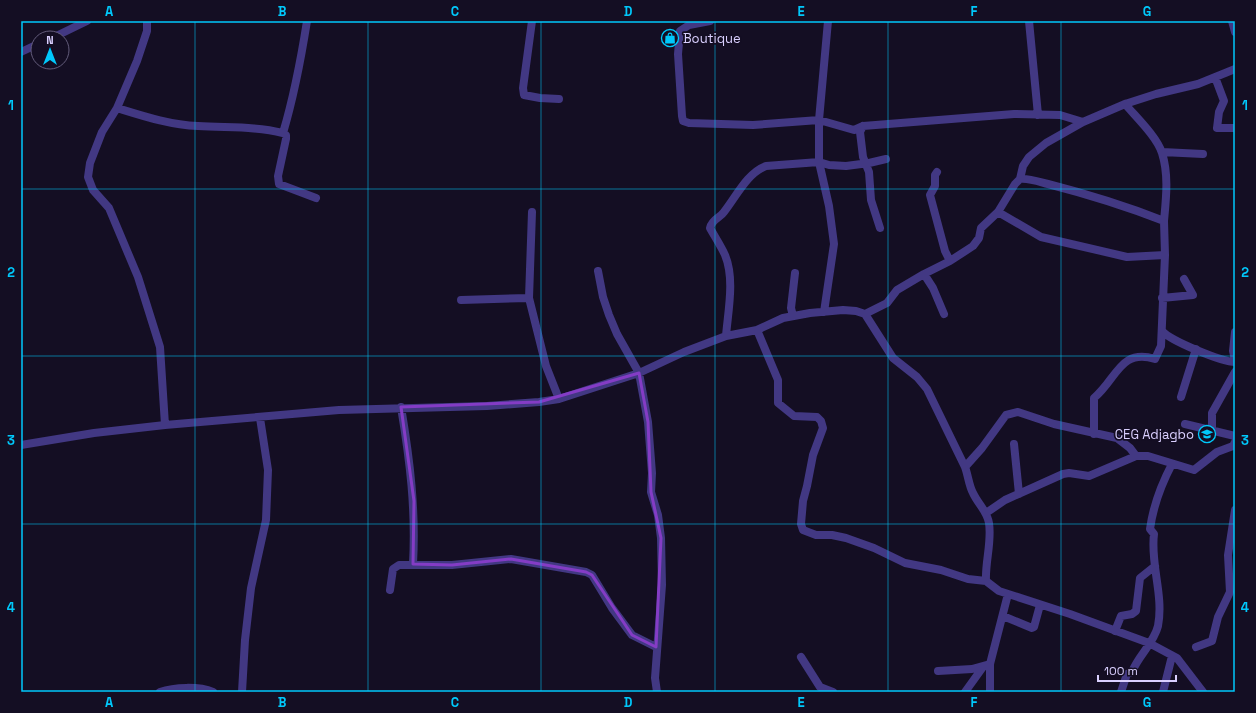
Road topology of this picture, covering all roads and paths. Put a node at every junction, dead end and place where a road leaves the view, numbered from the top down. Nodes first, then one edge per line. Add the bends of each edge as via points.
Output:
1 (87, 21) edge
2 (147, 21) edge
3 (307, 21) edge
4 (532, 21) edge
5 (710, 21) edge
6 (828, 21) edge
7 (1029, 21) edge
8 (1232, 21) edge
9 (68, 30) edge
10 (1235, 32) edge
11 (1235, 69) edge
12 (1215, 77) junction
13 (559, 99) dead end
14 (1125, 104) junction
15 (117, 108) junction
16 (1038, 115) junction
17 (819, 120) junction
18 (1083, 122) junction
19 (863, 126) junction
20 (1235, 128) edge
21 (283, 132) junction
22 (1162, 152) junction
23 (1203, 154) dead end
24 (886, 159) dead end
25 (819, 162) junction
26 (866, 164) junction
27 (937, 172) dead end
28 (1020, 179) junction
29 (316, 198) dead end
30 (532, 212) dead end
31 (998, 212) junction
32 (1164, 221) junction
33 (880, 228) dead end
34 (1165, 255) junction
35 (950, 261) junction
36 (598, 271) dead end
37 (795, 273) dead end
38 (924, 274) junction
39 (1184, 279) dead end
40 (529, 298) junction
41 (1162, 298) junction
42 (462, 300) dead end
43 (824, 312) junction
44 (865, 314) junction
45 (944, 314) dead end
46 (793, 316) junction
47 (757, 330) junction
48 (1162, 331) junction
49 (1235, 332) edge
50 (726, 336) junction
51 (1196, 349) junction
52 (1235, 361) edge
53 (1235, 372) edge
54 (639, 373) junction
55 (1181, 397) dead end
56 (559, 399) junction
57 (401, 407) junction
58 (260, 418) junction
59 (1184, 424) dead end
60 (165, 425) junction
61 (1212, 430) junction
62 (1094, 434) junction
63 (1235, 436) edge
64 (1235, 442) edge
65 (1014, 444) dead end
66 (21, 445) edge
67 (1136, 456) junction
68 (1172, 464) junction
69 (965, 467) junction
70 (1019, 494) junction
71 (1235, 510) edge
72 (986, 513) junction
73 (413, 564) junction
74 (1155, 566) junction
75 (986, 581) junction
76 (390, 590) dead end
77 (1008, 594) junction
78 (1040, 605) junction
79 (1003, 616) junction
80 (1115, 631) junction
81 (1149, 643) junction
82 (1196, 647) dead end
83 (656, 648) junction
84 (1172, 656) junction
85 (801, 657) dead end
86 (986, 666) junction
87 (938, 671) dead end
88 (160, 692) edge
89 (213, 692) edge
90 (242, 692) edge
91 (657, 692) edge
92 (833, 692) edge
93 (964, 692) edge
94 (990, 692) edge
95 (1121, 692) edge
96 (1163, 692) edge
97 (1203, 692) edge

1 - 9 street
2 - 15 street via 147,31
3 - 21 street via 301,62
4 - 13 street via 524,95
5 - 17 street via 689,24 680,31 678,54 683,121 753,125
6 - 17 street
7 - 16 street
8 - 10 street
11 - 12 street
12 - 14 street
12 - 20 street via 1224,101 1219,112 1217,128
14 - 18 street
14 - 22 street
15 - 21 street via 166,122 197,126 238,126
15 - 60 street via 102,132 90,163 88,177 93,190 109,208 138,277 160,347
16 - 18 street via 1060,115
16 - 19 street
17 - 19 street via 854,130
17 - 25 street
18 - 28 street via 1046,143 1030,157 1022,166
19 - 26 street via 860,132
21 - 29 street via 286,139 278,176 279,184
22 - 23 street
22 - 32 street via 1166,181
24 - 26 street
25 - 26 street via 846,166
25 - 43 street via 834,244
25 - 50 street via 766,166 759,169 745,183 723,214 711,224 710,228 726,256 729,273
26 - 33 street via 871,200
27 - 35 street via 935,186 930,195
28 - 31 street
28 - 32 street via 1090,195
30 - 40 street
31 - 34 street via 1046,238 1127,257
31 - 35 street via 981,228 979,238 973,246
32 - 34 street
34 - 41 street
35 - 38 street
36 - 54 street via 609,315
37 - 46 street via 791,308
38 - 44 street via 896,290 887,302
38 - 45 street
39 - 41 street via 1193,295
40 - 42 street
40 - 56 street via 546,366
41 - 48 street
43 - 44 street via 856,311
43 - 46 street
44 - 69 street via 893,358 917,377 927,389
46 - 47 street
47 - 50 street
47 - 75 street via 778,380 778,403 794,416 817,417 823,428 813,455 803,501 803,530 816,535 846,538 905,562 968,579
48 - 51 street via 1169,337
48 - 62 street via 1161,346 1155,359 1132,358 1125,362 1094,398
49 - 52 street
50 - 54 street
51 - 52 street via 1228,362
51 - 55 street
53 - 61 street via 1212,413
54 - 56 street
54 - 83 street via 648,422 651,492 661,531 662,585
56 - 57 street via 504,406
57 - 58 street
57 - 73 street via 414,501
58 - 60 street
58 - 90 street via 268,470 266,520 252,588
59 - 61 street
60 - 66 street
61 - 63 street
62 - 67 street via 1117,438
62 - 69 street via 1011,412 1001,420
64 - 68 street via 1233,446 1217,452 1194,470
65 - 70 street
67 - 68 street via 1148,456
67 - 70 street via 1089,476 1063,474
68 - 74 street via 1159,489 1151,517 1150,530 1154,534 1152,548
69 - 72 street via 973,494
70 - 72 street
71 - 82 street via 1228,555 1230,592 1218,617 1212,641
72 - 75 street via 990,536
73 - 76 street via 395,566
73 - 83 street via 452,565 511,559 586,572 592,575 632,635
74 - 80 street via 1140,578 1136,611 1121,616
74 - 81 street via 1158,584 1158,627
75 - 77 street
77 - 78 street
77 - 79 street
78 - 79 street via 1032,628
78 - 80 street
79 - 86 street
80 - 81 street
81 - 84 street
81 - 95 street via 1132,672 1127,674
83 - 91 street
84 - 96 street
84 - 97 street via 1177,658
85 - 92 street via 820,688
86 - 87 street
86 - 93 street
86 - 94 street
88 - 89 street via 195,689

